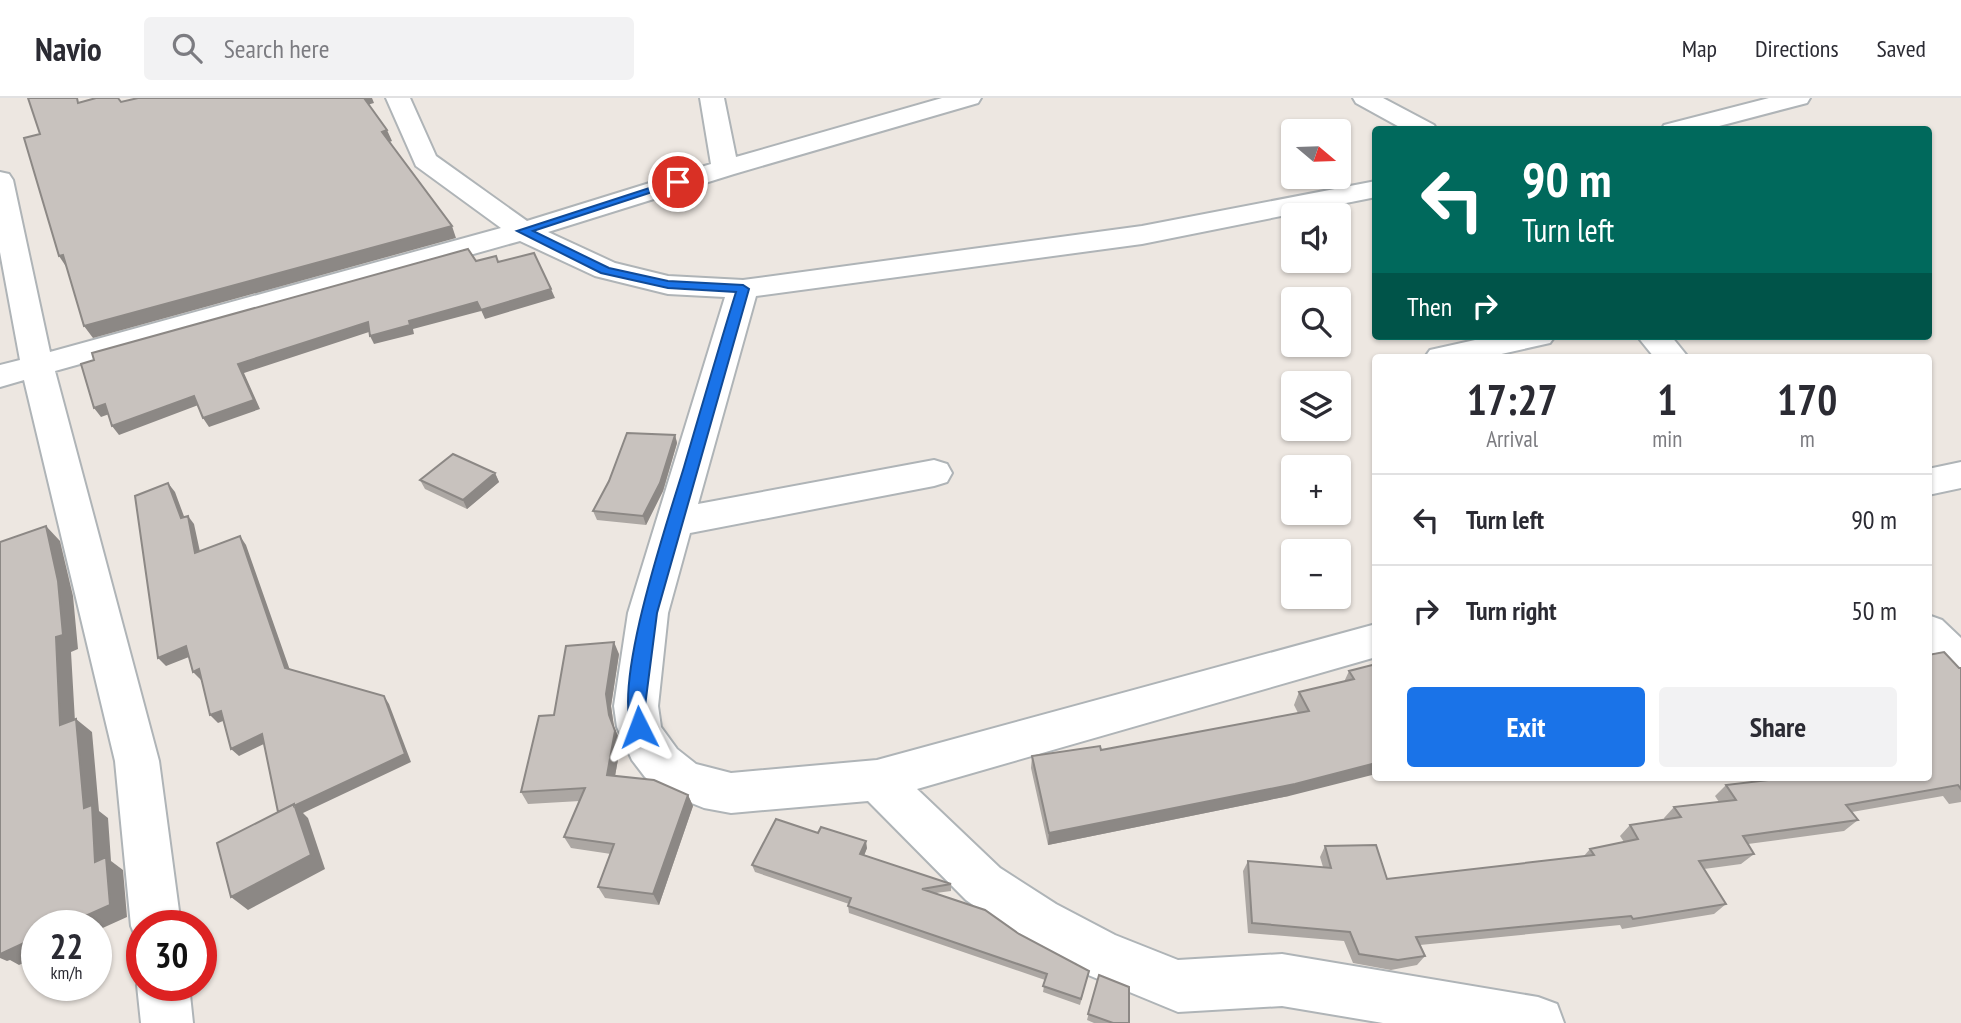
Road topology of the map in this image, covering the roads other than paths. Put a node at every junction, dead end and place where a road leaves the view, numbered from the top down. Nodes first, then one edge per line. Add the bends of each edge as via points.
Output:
1 (398, 98) edge
2 (712, 98) edge
3 (969, 98) edge
4 (1365, 98) edge
5 (1798, 98) edge
6 (1418, 126) edge
7 (1689, 126) edge
8 (725, 168) junction
9 (0, 180) edge
10 (1372, 189) edge
11 (523, 231) junction
12 (743, 289) junction
13 (1520, 340) edge
14 (1657, 340) edge
15 (1455, 354) edge
16 (1669, 354) edge
17 (37, 365) junction
18 (0, 376) edge
19 (934, 474) dead end
20 (1961, 475) edge
21 (1932, 481) edge
22 (677, 522) junction
23 (1932, 635) edge
24 (1372, 641) edge
25 (1961, 666) edge
26 (877, 780) junction
27 (154, 910) edge
28 (165, 1001) edge
29 (167, 1023) edge
30 (1538, 1023) edge

1 - 11 street via 425,160
2 - 8 street
3 - 8 street
4 - 6 street
5 - 7 street
8 - 11 street
9 - 17 street
10 - 12 street via 1142,235
11 - 12 street via 605,270 668,285
11 - 17 street
12 - 22 street
13 - 15 street
14 - 16 street
17 - 18 street
17 - 27 street via 137,761
19 - 22 street
20 - 21 street
22 - 26 street via 648,613 636,706 648,746 680,778 731,793
23 - 25 street
24 - 26 street
26 - 30 street via 983,884 1099,954 1178,986 1282,980
28 - 29 street

